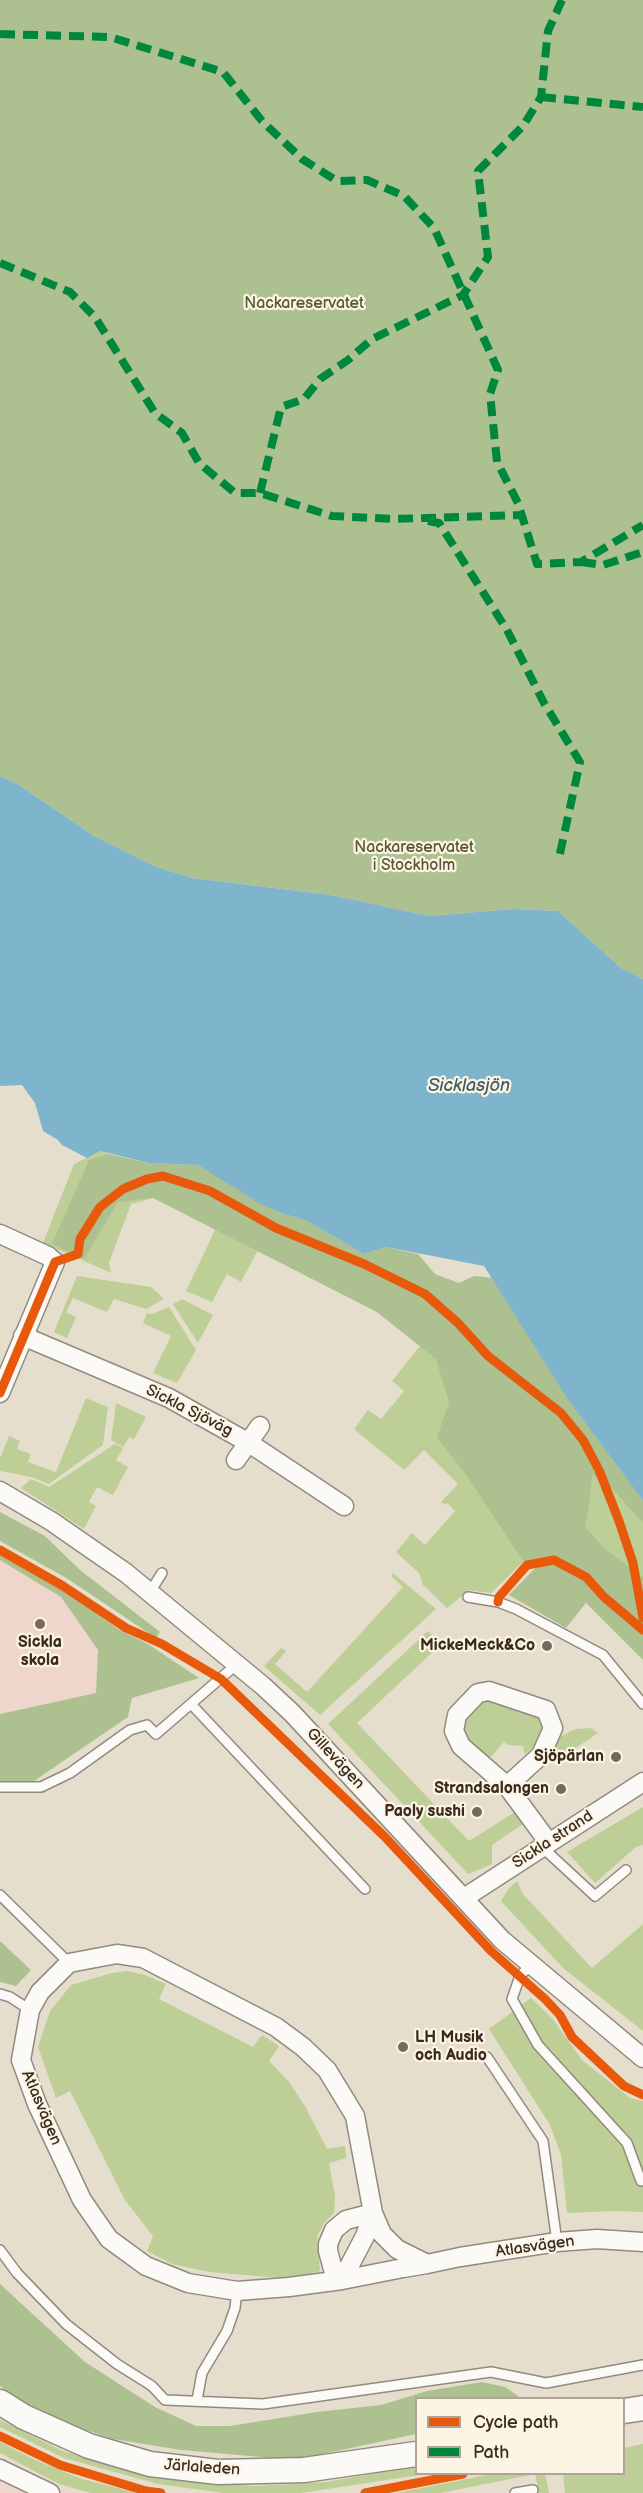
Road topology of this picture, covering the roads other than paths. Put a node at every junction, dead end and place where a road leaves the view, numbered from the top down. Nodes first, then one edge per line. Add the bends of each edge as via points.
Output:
1 (0, 1234) edge
2 (23, 1336) junction
3 (0, 1393) edge
4 (260, 1426) dead end
5 (249, 1443) junction
6 (236, 1460) dead end
7 (0, 1491) edge
8 (344, 1506) dead end
9 (162, 1573) dead end
10 (150, 1592) junction
11 (468, 1597) dead end
12 (237, 1664) junction
13 (643, 1704) edge
14 (192, 1705) junction
15 (643, 1782) edge
16 (507, 1786) junction
17 (0, 1787) edge
18 (545, 1845) junction
19 (626, 1870) dead end
20 (365, 1889) dead end
21 (0, 1895) edge
22 (464, 1898) junction
23 (69, 1963) junction
24 (531, 1964) junction
25 (0, 1994) edge
26 (30, 2010) junction
27 (487, 2057) dead end
28 (643, 2058) edge
29 (641, 2181) dead end
30 (373, 2213) junction
31 (557, 2242) junction
32 (643, 2242) edge
33 (0, 2250) edge
34 (427, 2264) junction
35 (339, 2280) junction
36 (237, 2290) junction
37 (643, 2365) edge
38 (197, 2400) junction
39 (0, 2402) edge
40 (415, 2454) edge
41 (0, 2469) edge
42 (533, 2490) dead end
43 (50, 2493) edge
44 (515, 2493) edge

1 - 2 street via 56,1262
2 - 3 street
2 - 5 street, Sickla Sjöväg via 169,1398
4 - 5 street
5 - 6 street
5 - 8 street, Sickla Sjöväg
7 - 10 street, Gillevägen via 51,1521
9 - 10 lane
10 - 12 street, Gillevägen
11 - 13 lane via 516,1609 603,1655
12 - 14 lane
12 - 22 street, Gillevägen via 292,1713
14 - 17 lane via 156,1734 147,1725 130,1730 70,1773 41,1787
14 - 20 lane
15 - 18 street, Sickla strand
16 - 16 street via 541,1755 553,1728 546,1710 489,1691 478,1693 457,1715 454,1731 461,1746
16 - 18 street
18 - 19 lane via 595,1896
18 - 22 street, Sickla strand
21 - 23 lane
22 - 24 street, Gillevägen via 502,1940
23 - 26 street, Atlasvägen via 40,1992
23 - 30 street via 117,1954 143,1958 276,2027 303,2047 327,2070 355,2116
24 - 28 street, Gillevägen
24 - 29 lane via 520,1976 512,1999 538,2045 627,2143
25 - 26 lane
26 - 36 street, Atlasvägen via 21,2060 82,2200 109,2239 146,2266 188,2283
27 - 31 lane via 543,2141
30 - 34 street via 382,2234 398,2249
30 - 35 street via 365,2236
30 - 35 street via 346,2220 330,2237 328,2252
31 - 32 street, Atlasvägen
31 - 34 street, Atlasvägen
33 - 38 lane via 66,2324 117,2364 152,2386 165,2400
34 - 35 street, Atlasvägen
35 - 36 street, Atlasvägen
36 - 38 lane via 227,2331 202,2373
37 - 38 lane via 546,2383 491,2372 263,2404
39 - 40 main road, Järlaleden via 89,2446 150,2464 218,2472 304,2470
41 - 43 street
42 - 44 lane

